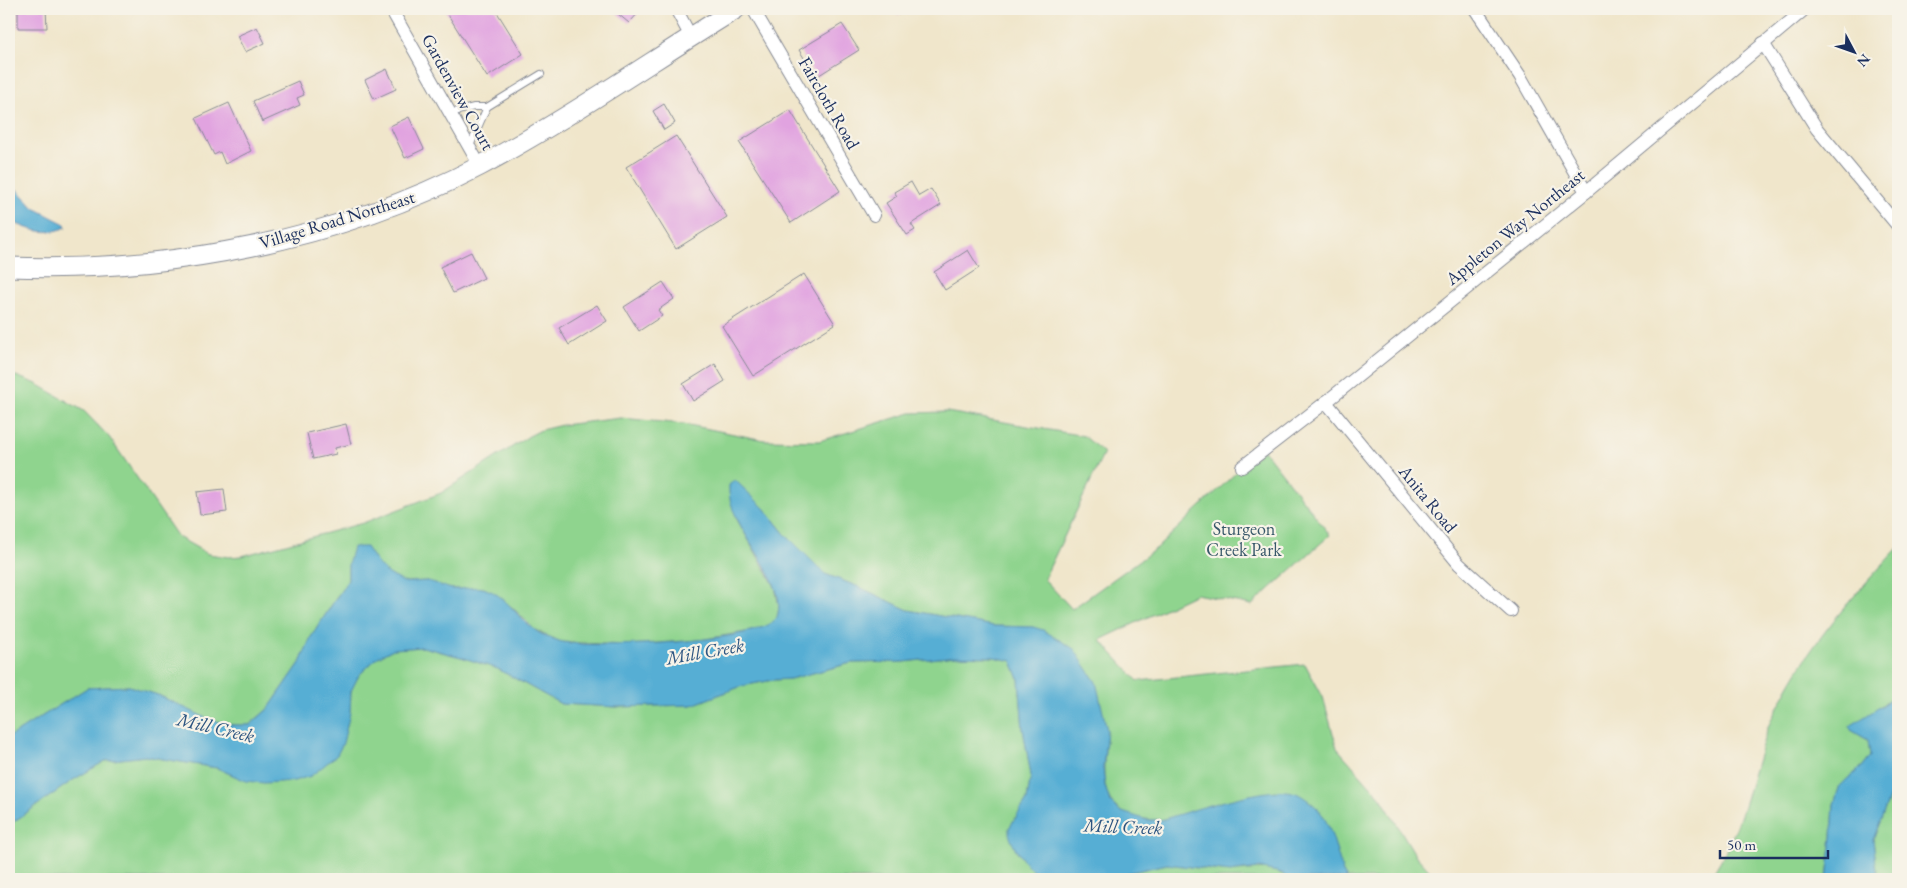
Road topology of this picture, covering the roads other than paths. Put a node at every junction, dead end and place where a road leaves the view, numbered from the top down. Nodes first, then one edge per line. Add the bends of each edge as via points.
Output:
1 (392, 9) edge
2 (676, 9) edge
3 (736, 9) edge
4 (753, 9) edge
5 (1475, 9) edge
6 (1805, 9) edge
7 (691, 37) junction
8 (1763, 44) junction
9 (541, 74) dead end
10 (487, 106) junction
11 (450, 113) junction
12 (469, 147) junction
13 (480, 166) junction
14 (1586, 192) junction
15 (874, 215) dead end
16 (1898, 226) edge
17 (9, 267) edge
18 (1326, 402) junction
19 (1242, 467) dead end
20 (1511, 611) dead end

1 - 11 street, Gardenview Court
2 - 7 street
3 - 7 main road, Village Road Northeast
4 - 15 street, Faircloth Road
5 - 14 street via 1520,76
6 - 8 street, Appleton Way Northeast
7 - 13 main road, Village Road Northeast
8 - 14 street, Appleton Way Northeast
8 - 16 street via 1817,129
9 - 10 lane
10 - 11 lane
10 - 12 lane
11 - 12 street, Gardenview Court
12 - 13 street, Gardenview Court
13 - 17 main road, Village Road Northeast via 395,205 248,247 170,260 95,267
14 - 18 street, Appleton Way Northeast
18 - 19 street, Appleton Way Northeast
18 - 20 street, Anita Road via 1459,564

